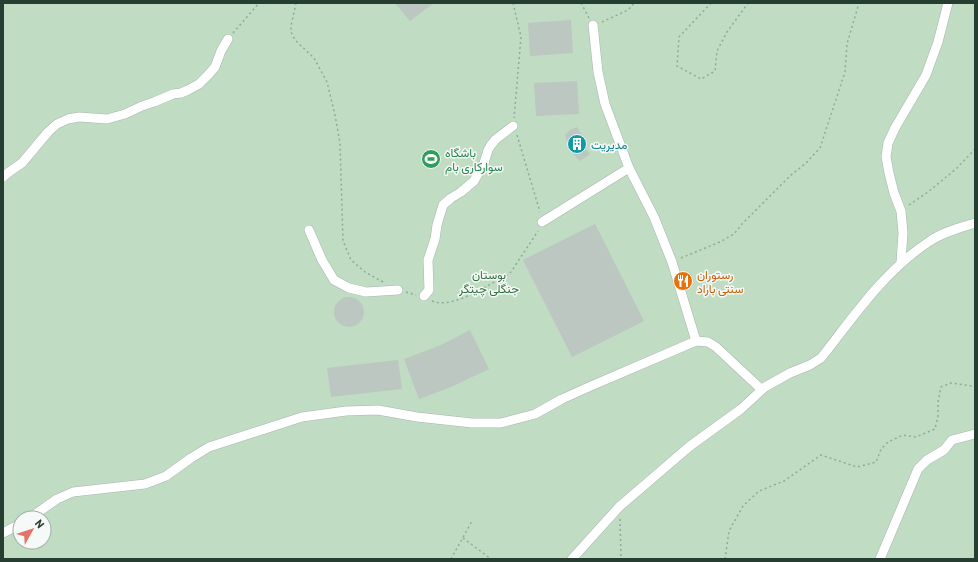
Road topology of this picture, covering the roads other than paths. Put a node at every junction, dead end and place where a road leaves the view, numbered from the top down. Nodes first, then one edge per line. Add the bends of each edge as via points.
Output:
1 (948, 3) edge
2 (593, 25) road end
3 (228, 39) road end
4 (513, 126) road end
5 (629, 168) junction
6 (3, 177) edge
7 (542, 222) road end
8 (975, 223) edge
9 (309, 230) dead end
10 (901, 262) junction
11 (398, 290) road end
12 (424, 296) road end
13 (696, 341) junction
14 (761, 389) junction
15 (975, 434) edge
16 (41, 510) edge
17 (572, 559) edge
18 (880, 559) edge

1 - 10 street via 926,75 888,143 886,158 889,174 901,211
2 - 5 street via 598,72 605,104
3 - 6 street via 215,67 199,84 125,114 107,119 79,117 57,124 22,163
4 - 12 street via 491,145 474,181 443,206 428,260 429,290
5 - 7 street
5 - 13 street via 654,217 672,262
8 - 10 street via 930,241
9 - 11 street via 334,280 349,288 366,292
10 - 14 street via 822,358
13 - 14 street via 708,342 716,347
13 - 16 street via 562,399 536,414 501,423 433,419 378,410 302,417 209,447 166,476 144,484 73,492
14 - 17 street via 741,409 690,446 619,506
15 - 18 street via 952,440 944,450 918,469

